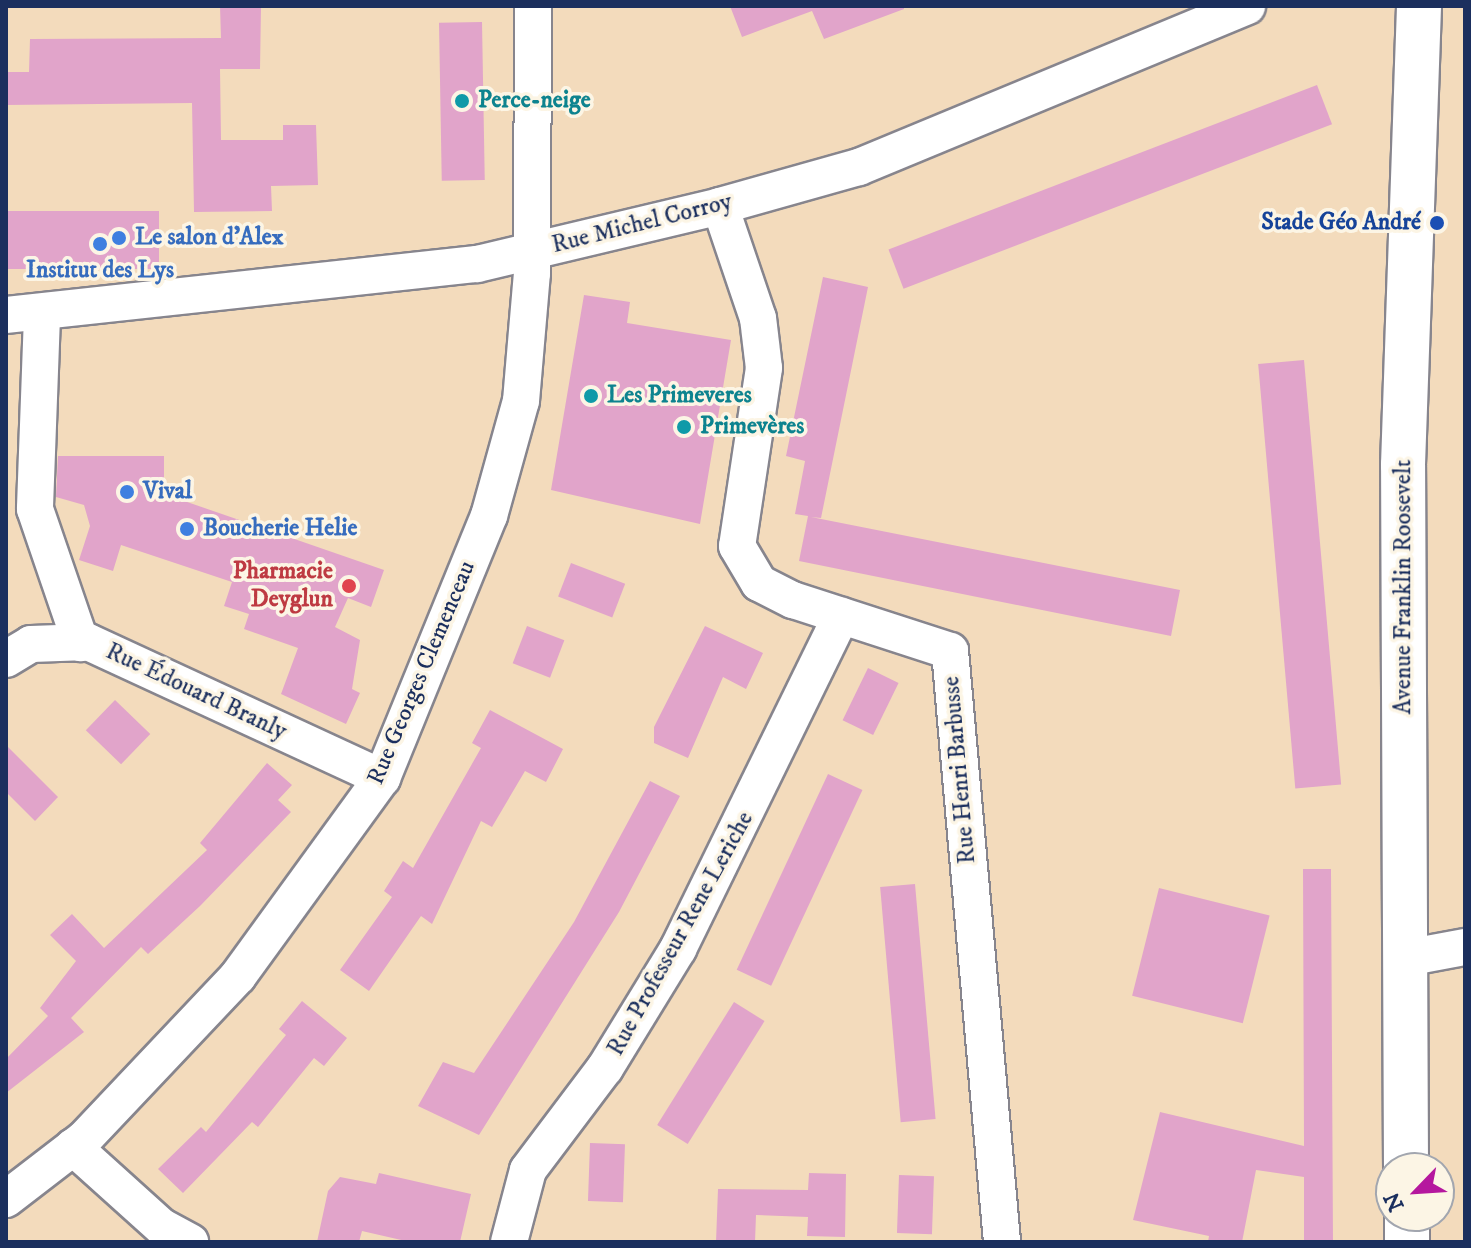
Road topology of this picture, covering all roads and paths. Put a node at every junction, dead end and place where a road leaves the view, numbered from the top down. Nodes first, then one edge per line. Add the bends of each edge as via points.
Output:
1 (533, 6) edge
2 (1247, 6) edge
3 (1410, 12) edge
4 (720, 206) junction
5 (530, 252) junction
6 (6, 315) edge
7 (42, 316) junction
8 (841, 616) junction
9 (81, 643) junction
10 (6, 659) edge
11 (382, 778) junction
12 (1465, 947) edge
13 (1406, 958) junction
14 (73, 1147) junction
15 (1406, 1152) edge
16 (6, 1199) edge
17 (190, 1242) edge
18 (509, 1242) edge
19 (1002, 1242) edge

1 - 5 street, Rue Georges Clemenceau
2 - 4 street, Rue Michel Corroy via 859,167
3 - 13 street, Avenue Franklin Roosevelt via 1403,465
4 - 5 street, Rue Michel Corroy
4 - 8 street, Rue Henri Barbusse via 758,318 764,368 737,546 759,583
5 - 7 street, Rue Michel Corroy
5 - 11 street, Rue Georges Clemenceau via 521,401 489,516
6 - 7 street, Rue Michel Corroy
7 - 9 street via 35,509
8 - 18 street, Rue Professeur Rene Leriche via 678,949 605,1068 528,1170
8 - 19 street, Rue Henri Barbusse via 950,651
9 - 10 street, Rue Édouard Branly via 31,644
9 - 11 street, Rue Édouard Branly
11 - 14 street, Rue Georges Clemenceau via 238,976
12 - 13 street
13 - 15 street, Avenue Franklin Roosevelt
14 - 16 street, Rue Georges Clemenceau
14 - 17 street via 162,1227

